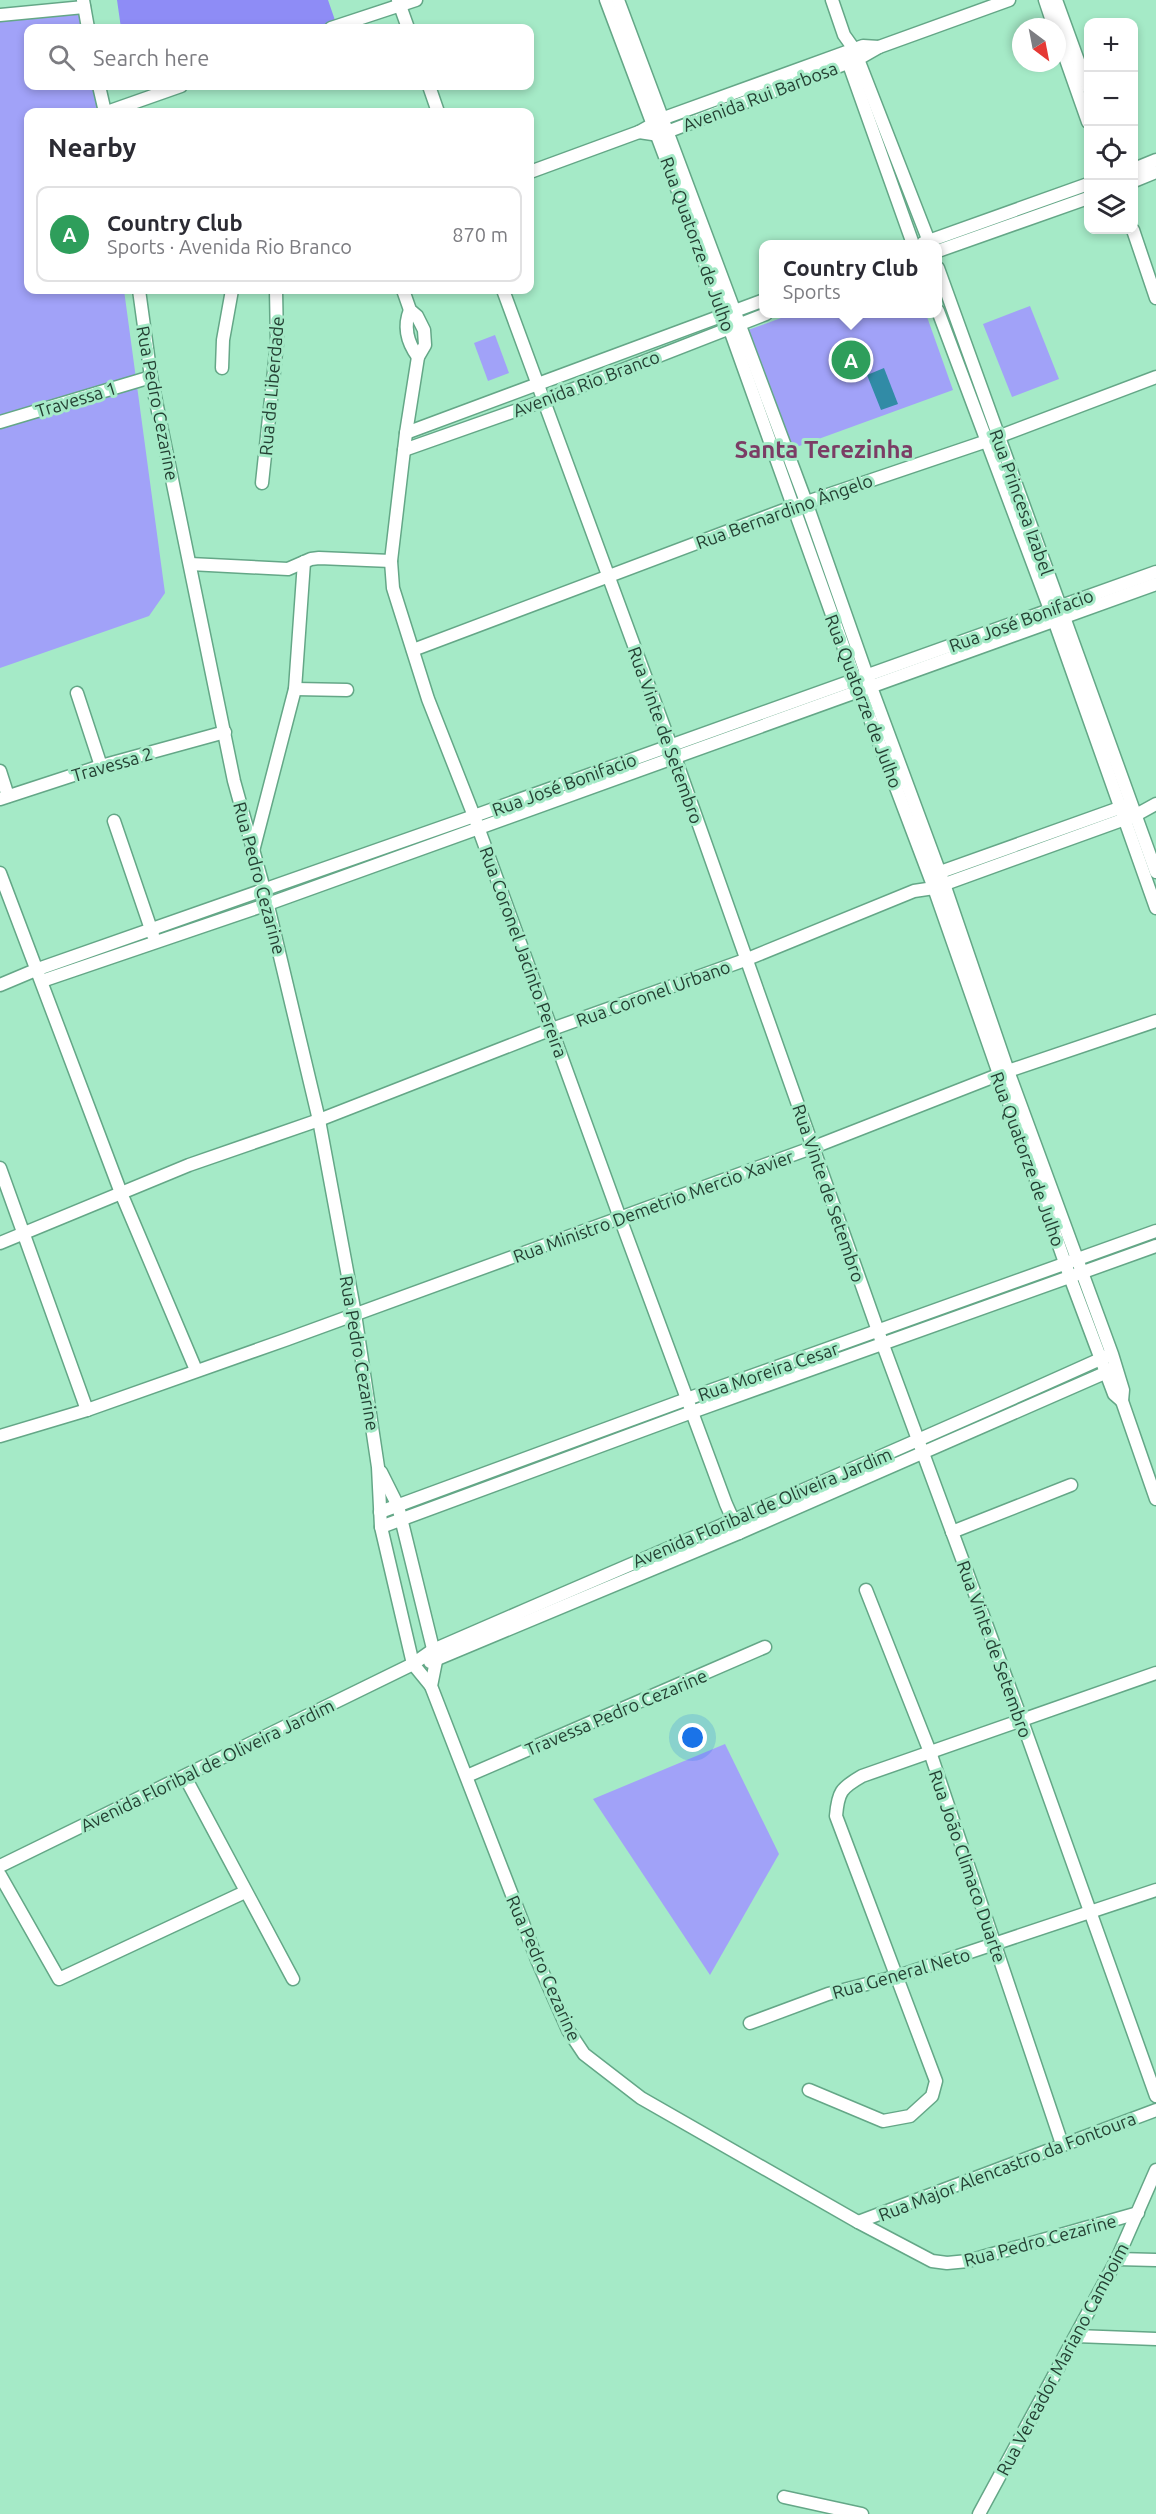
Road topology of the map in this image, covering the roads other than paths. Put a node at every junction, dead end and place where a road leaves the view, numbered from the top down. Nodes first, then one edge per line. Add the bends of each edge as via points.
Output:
1 (416, 0) edge
2 (606, 0) edge
3 (618, 0) edge
4 (832, 0) edge
5 (1010, 0) edge
6 (1045, 0) edge
7 (1056, 0) edge
8 (399, 3) edge
9 (83, 4) edge
10 (0, 15) edge
11 (1051, 18) edge
12 (87, 24) edge
13 (342, 24) edge
14 (407, 24) edge
15 (623, 32) junction
16 (1066, 45) edge
17 (1068, 48) junction
18 (851, 56) junction
19 (1084, 78) edge
20 (100, 90) edge
21 (169, 90) edge
22 (430, 90) edge
23 (1084, 104) edge
24 (105, 108) edge
25 (118, 108) edge
26 (437, 108) edge
27 (659, 120) junction
28 (639, 132) junction
29 (663, 133) junction
30 (1156, 160) edge
31 (1138, 167) edge
32 (534, 171) edge
33 (1156, 172) edge
34 (1136, 180) edge
35 (1084, 186) edge
36 (1084, 200) edge
37 (1134, 234) edge
38 (912, 240) edge
39 (925, 240) edge
40 (934, 240) edge
41 (942, 250) edge
42 (942, 280) edge
43 (140, 294) edge
44 (231, 294) edge
45 (276, 294) edge
46 (404, 294) edge
47 (504, 294) edge
48 (1156, 298) edge
49 (759, 303) edge
50 (759, 315) edge
51 (941, 318) edge
52 (732, 319) junction
53 (222, 368) dead end
54 (151, 377) junction
55 (1156, 377) edge
56 (538, 385) junction
57 (757, 389) junction
58 (543, 401) junction
59 (0, 422) edge
60 (406, 433) junction
61 (780, 433) junction
62 (767, 436) junction
63 (993, 438) junction
64 (404, 450) junction
65 (262, 483) dead end
66 (806, 502) junction
67 (792, 507) junction
68 (826, 558) junction
69 (304, 561) junction
70 (391, 561) junction
71 (812, 562) junction
72 (190, 564) junction
73 (1156, 572) edge
74 (608, 576) junction
75 (1156, 584) edge
76 (1057, 613) junction
77 (848, 622) junction
78 (835, 625) junction
79 (413, 650) junction
80 (867, 675) junction
81 (862, 686) junction
82 (295, 689) junction
83 (347, 690) dead end
84 (77, 693) dead end
85 (225, 732) junction
86 (673, 751) junction
87 (101, 766) junction
88 (0, 771) edge
89 (4, 797) edge
90 (1156, 802) edge
91 (1129, 809) junction
92 (1123, 820) junction
93 (114, 821) dead end
94 (476, 822) junction
95 (253, 851) junction
96 (1156, 872) edge
97 (0, 873) edge
98 (937, 880) junction
99 (264, 889) junction
100 (268, 904) junction
101 (1156, 908) edge
102 (151, 930) junction
103 (155, 942) junction
104 (108, 945) junction
105 (112, 957) junction
106 (745, 960) junction
107 (40, 975) junction
108 (0, 985) edge
109 (1156, 1021) edge
110 (552, 1029) junction
111 (1003, 1073) junction
112 (319, 1120) junction
113 (814, 1147) junction
114 (0, 1168) edge
115 (121, 1193) junction
116 (1052, 1207) junction
117 (620, 1218) junction
118 (1156, 1231) edge
119 (24, 1233) junction
120 (0, 1243) edge
121 (1156, 1246) edge
122 (1077, 1259) junction
123 (1065, 1263) junction
124 (1082, 1272) junction
125 (1070, 1277) junction
126 (1088, 1305) junction
127 (355, 1314) junction
128 (878, 1332) junction
129 (883, 1345) junction
130 (1107, 1356) junction
131 (196, 1370) junction
132 (1112, 1370) junction
133 (687, 1399) junction
134 (1010, 1399) junction
135 (87, 1410) junction
136 (692, 1412) junction
137 (1015, 1413) junction
138 (0, 1436) edge
139 (919, 1439) junction
140 (924, 1453) junction
141 (378, 1467) junction
142 (1071, 1485) dead end
143 (810, 1488) junction
144 (1156, 1499) edge
145 (815, 1501) junction
146 (398, 1506) junction
147 (380, 1512) junction
148 (733, 1519) junction
149 (402, 1520) junction
150 (381, 1527) junction
151 (952, 1532) junction
152 (739, 1533) junction
153 (417, 1584) junction
154 (396, 1590) junction
155 (866, 1590) dead end
156 (765, 1647) dead end
157 (434, 1656) junction
158 (414, 1664) junction
159 (1156, 1673) edge
160 (431, 1686) junction
161 (1022, 1721) junction
162 (930, 1752) junction
163 (467, 1776) junction
164 (185, 1777) junction
165 (0, 1866) edge
166 (0, 1875) edge
167 (1156, 1890) edge
168 (245, 1892) junction
169 (1090, 1913) junction
170 (995, 1945) junction
171 (898, 1976) junction
172 (293, 1979) dead end
173 (750, 2023) dead end
174 (809, 2090) dead end
175 (1156, 2096) edge
176 (1156, 2110) edge
177 (1062, 2144) junction
178 (1156, 2170) edge
179 (1152, 2186) edge
180 (1138, 2213) junction
181 (858, 2222) junction
182 (1117, 2259) junction
183 (1156, 2260) edge
184 (1076, 2336) junction
185 (1156, 2339) edge
186 (784, 2497) dead end
187 (862, 2514) edge
188 (979, 2514) edge

1 - 8 street
2 - 15 street, Rua Quatorze de Julho
3 - 15 street, Rua Quatorze de Julho
4 - 18 street
5 - 18 street, Avenida Rui Barbosa
6 - 11 street
7 - 17 street
8 - 13 street
8 - 14 street
9 - 10 street
9 - 12 street
15 - 27 street, Rua Quatorze de Julho
16 - 17 street
17 - 19 street
17 - 23 street
18 - 27 street, Avenida Rui Barbosa
18 - 29 street, Avenida Rui Barbosa
18 - 38 street
18 - 39 street
20 - 24 street
21 - 25 street
22 - 26 street
27 - 28 street, Avenida Rui Barbosa
27 - 29 street, Rua Quatorze de Julho
28 - 29 street, Avenida Rui Barbosa
28 - 32 street, Avenida Rui Barbosa
29 - 52 street, Rua Quatorze de Julho
30 - 31 street
33 - 34 street
35 - 40 street
36 - 41 street
37 - 48 street
42 - 63 street, Rua Princesa Izabel
43 - 54 street, Rua Pedro Cezarine
44 - 53 street
45 - 65 street, Rua da Liberdade via 277,343
46 - 60 street, Rua Coronel Jacinto Pereira via 424,330 425,345 418,357
47 - 56 street, Rua Vinte de Setembro
49 - 52 street, Avenida Rio Branco
50 - 52 street, Avenida Rio Branco
51 - 63 street, Rua Princesa Izabel
52 - 56 street, Avenida Rio Branco
52 - 57 street, Rua Quatorze de Julho
52 - 58 street, Avenida Rio Branco
54 - 59 street, Travessa 1
54 - 72 street, Rua Pedro Cezarine
55 - 63 street, Rua Bernardino Ângelo
56 - 58 street, Rua Vinte de Setembro
56 - 60 street, Avenida Rio Branco
57 - 61 street, Rua Quatorze de Julho
57 - 62 street, Rua Quatorze de Julho
58 - 64 street, Avenida Rio Branco
58 - 74 street, Rua Vinte de Setembro
60 - 64 street, Rua Coronel Jacinto Pereira
61 - 62 street
61 - 66 street, Rua Quatorze de Julho
62 - 67 street, Rua Quatorze de Julho
63 - 66 street, Rua Bernardino Ângelo
63 - 76 street, Rua Princesa Izabel
64 - 70 street, Rua Coronel Jacinto Pereira
66 - 67 street, Rua Bernardino Ângelo
66 - 68 street, Rua Quatorze de Julho
67 - 71 street, Rua Quatorze de Julho
67 - 74 street, Rua Bernardino Ângelo
68 - 71 street
68 - 77 street, Rua Quatorze de Julho
69 - 70 street
69 - 72 street via 288,569
69 - 82 street
70 - 79 street, Rua Coronel Jacinto Pereira via 393,588
71 - 78 street, Rua Quatorze de Julho
72 - 85 street, Rua Pedro Cezarine
73 - 76 street, Rua José Bonifacio
74 - 79 street, Rua Bernardino Ângelo
74 - 86 street, Rua Vinte de Setembro
75 - 76 street, Rua José Bonifacio
76 - 80 street, Rua José Bonifacio
76 - 81 street, Rua José Bonifacio
76 - 91 street, Rua Princesa Izabel
77 - 78 street
77 - 80 street, Rua Quatorze de Julho
78 - 81 street, Rua Quatorze de Julho
79 - 94 street, Rua Coronel Jacinto Pereira
80 - 81 street, Rua José Bonifacio
81 - 86 street, Rua José Bonifacio
81 - 98 street, Rua Quatorze de Julho
82 - 83 street
82 - 95 street
84 - 87 street
85 - 87 street, Travessa 2
85 - 95 street, Rua Pedro Cezarine
86 - 94 street, Rua José Bonifacio
86 - 106 street, Rua Vinte de Setembro
87 - 89 street, Travessa 2
88 - 89 street
90 - 91 street, Rua Coronel Urbano
91 - 92 street, Rua Coronel Urbano
91 - 96 street, Rua Princesa Izabel
91 - 98 street, Rua Coronel Urbano
92 - 98 street, Rua Coronel Urbano
92 - 101 street
93 - 102 street
94 - 99 street, Rua José Bonifacio
94 - 100 street, Rua José Bonifacio
94 - 110 street, Rua Coronel Jacinto Pereira
95 - 99 street, Rua Pedro Cezarine
97 - 107 street
98 - 106 street, Rua Coronel Urbano
98 - 111 street, Rua Quatorze de Julho
99 - 100 street, Rua Pedro Cezarine
99 - 102 street, Rua José Bonifacio
100 - 103 street, Rua José Bonifacio
100 - 112 street, Rua Pedro Cezarine
102 - 103 street
102 - 104 street, Rua José Bonifacio
103 - 105 street, Rua José Bonifacio
104 - 105 street
104 - 107 street, Rua José Bonifacio
105 - 107 street, Rua José Bonifacio
106 - 110 street, Rua Coronel Urbano
106 - 113 street, Rua Vinte de Setembro
107 - 108 street
107 - 115 street
109 - 111 street, Rua Ministro Demetrio Mercio Xavier
110 - 112 street, Rua Coronel Urbano
110 - 117 street, Rua Coronel Jacinto Pereira
111 - 113 street, Rua Ministro Demetrio Mercio Xavier
111 - 116 street, Rua Quatorze de Julho
112 - 115 street, Rua Coronel Urbano
112 - 127 street, Rua Pedro Cezarine
113 - 117 street, Rua Ministro Demetrio Mercio Xavier
113 - 128 street, Rua Vinte de Setembro
114 - 119 street
115 - 119 street, Rua Coronel Urbano
115 - 131 street
116 - 122 street, Rua Quatorze de Julho
116 - 123 street, Rua Quatorze de Julho
117 - 127 street, Rua Ministro Demetrio Mercio Xavier
117 - 133 street, Rua Coronel Jacinto Pereira
118 - 122 street, Rua Moreira Cesar
119 - 120 street, Rua Coronel Urbano
119 - 135 street
121 - 124 street, Rua Moreira Cesar
122 - 123 street, Rua Moreira Cesar
122 - 124 street, Rua Quatorze de Julho
123 - 125 street, Rua Quatorze de Julho
123 - 128 street, Rua Moreira Cesar
124 - 125 street, Rua Moreira Cesar
124 - 126 street, Rua Quatorze de Julho
125 - 126 street, Rua Quatorze de Julho
125 - 129 street, Rua Moreira Cesar
126 - 130 street, Rua Quatorze de Julho
127 - 131 street, Rua Ministro Demetrio Mercio Xavier
127 - 141 street, Rua Pedro Cezarine
128 - 129 street, Rua Vinte de Setembro
128 - 133 street, Rua Moreira Cesar
129 - 136 street, Rua Moreira Cesar
129 - 139 street, Rua Vinte de Setembro
130 - 132 street, Rua Quatorze de Julho
130 - 134 street, Avenida Floribal de Oliveira Jardim
131 - 135 street, Rua Ministro Demetrio Mercio Xavier
132 - 137 street, Avenida Floribal de Oliveira Jardim
132 - 144 street, Rua Quatorze de Julho via 1123,1390 1122,1401
133 - 136 street, Rua Coronel Jacinto Pereira
133 - 146 street, Rua Moreira Cesar
134 - 137 street
134 - 139 street, Avenida Floribal de Oliveira Jardim
135 - 138 street, Rua Ministro Demetrio Mercio Xavier
136 - 148 street, Rua Coronel Jacinto Pereira
136 - 149 street, Rua Moreira Cesar
137 - 140 street, Avenida Floribal de Oliveira Jardim
139 - 140 street, Rua Vinte de Setembro
139 - 143 street, Avenida Floribal de Oliveira Jardim
140 - 145 street, Avenida Floribal de Oliveira Jardim
140 - 151 street, Rua Vinte de Setembro
141 - 146 street, Rua Pedro Cezarine
141 - 147 street, Rua Pedro Cezarine
142 - 151 street
143 - 145 street
143 - 148 street, Avenida Floribal de Oliveira Jardim
145 - 152 street, Avenida Floribal de Oliveira Jardim
146 - 147 street, Rua Moreira Cesar
146 - 149 street, Rua Pedro Cezarine
147 - 150 street, Rua Pedro Cezarine
148 - 152 street, Rua Coronel Jacinto Pereira
148 - 157 street, Avenida Floribal de Oliveira Jardim
149 - 150 street, Rua Moreira Cesar
149 - 153 street, Rua Pedro Cezarine
150 - 154 street, Rua Pedro Cezarine
151 - 161 street, Rua Vinte de Setembro
152 - 157 street, Avenida Floribal de Oliveira Jardim
153 - 154 street
153 - 157 street, Rua Pedro Cezarine
154 - 158 street, Rua Pedro Cezarine
155 - 162 street, Rua João Climaco Duarte
156 - 163 street, Travessa Pedro Cezarine
157 - 158 street, Avenida Floribal de Oliveira Jardim
157 - 160 street, Rua Pedro Cezarine
158 - 160 street
158 - 164 street, Avenida Floribal de Oliveira Jardim
159 - 161 street
160 - 163 street, Rua Pedro Cezarine
161 - 162 street
161 - 169 street, Rua Vinte de Setembro
162 - 170 street, Rua João Climaco Duarte
162 - 171 street via 862,1776 845,1785 837,1797 836,1816
163 - 181 street, Rua Pedro Cezarine via 538,1962 568,2030 584,2054 641,2098
164 - 165 street, Avenida Floribal de Oliveira Jardim
164 - 168 street
166 - 168 street via 59,1979
167 - 169 street, Rua General Neto
168 - 172 street
169 - 170 street, Rua General Neto
169 - 175 street, Rua Vinte de Setembro
170 - 171 street, Rua General Neto
170 - 177 street, Rua João Climaco Duarte
171 - 173 street, Rua General Neto via 828,1994
171 - 174 street via 936,2081 932,2096 910,2116 883,2121
176 - 177 street, Rua Major Alencastro da Fontoura
177 - 181 street, Rua Major Alencastro da Fontoura
178 - 179 street, Rua Vereador Mariano Camboim
179 - 180 street, Rua Vereador Mariano Camboim
180 - 181 street, Rua Pedro Cezarine via 947,2263 932,2261
180 - 182 street, Rua Vereador Mariano Camboim
182 - 183 street
182 - 184 street, Rua Vereador Mariano Camboim
184 - 185 street
184 - 188 street, Rua Vereador Mariano Camboim
186 - 187 street

